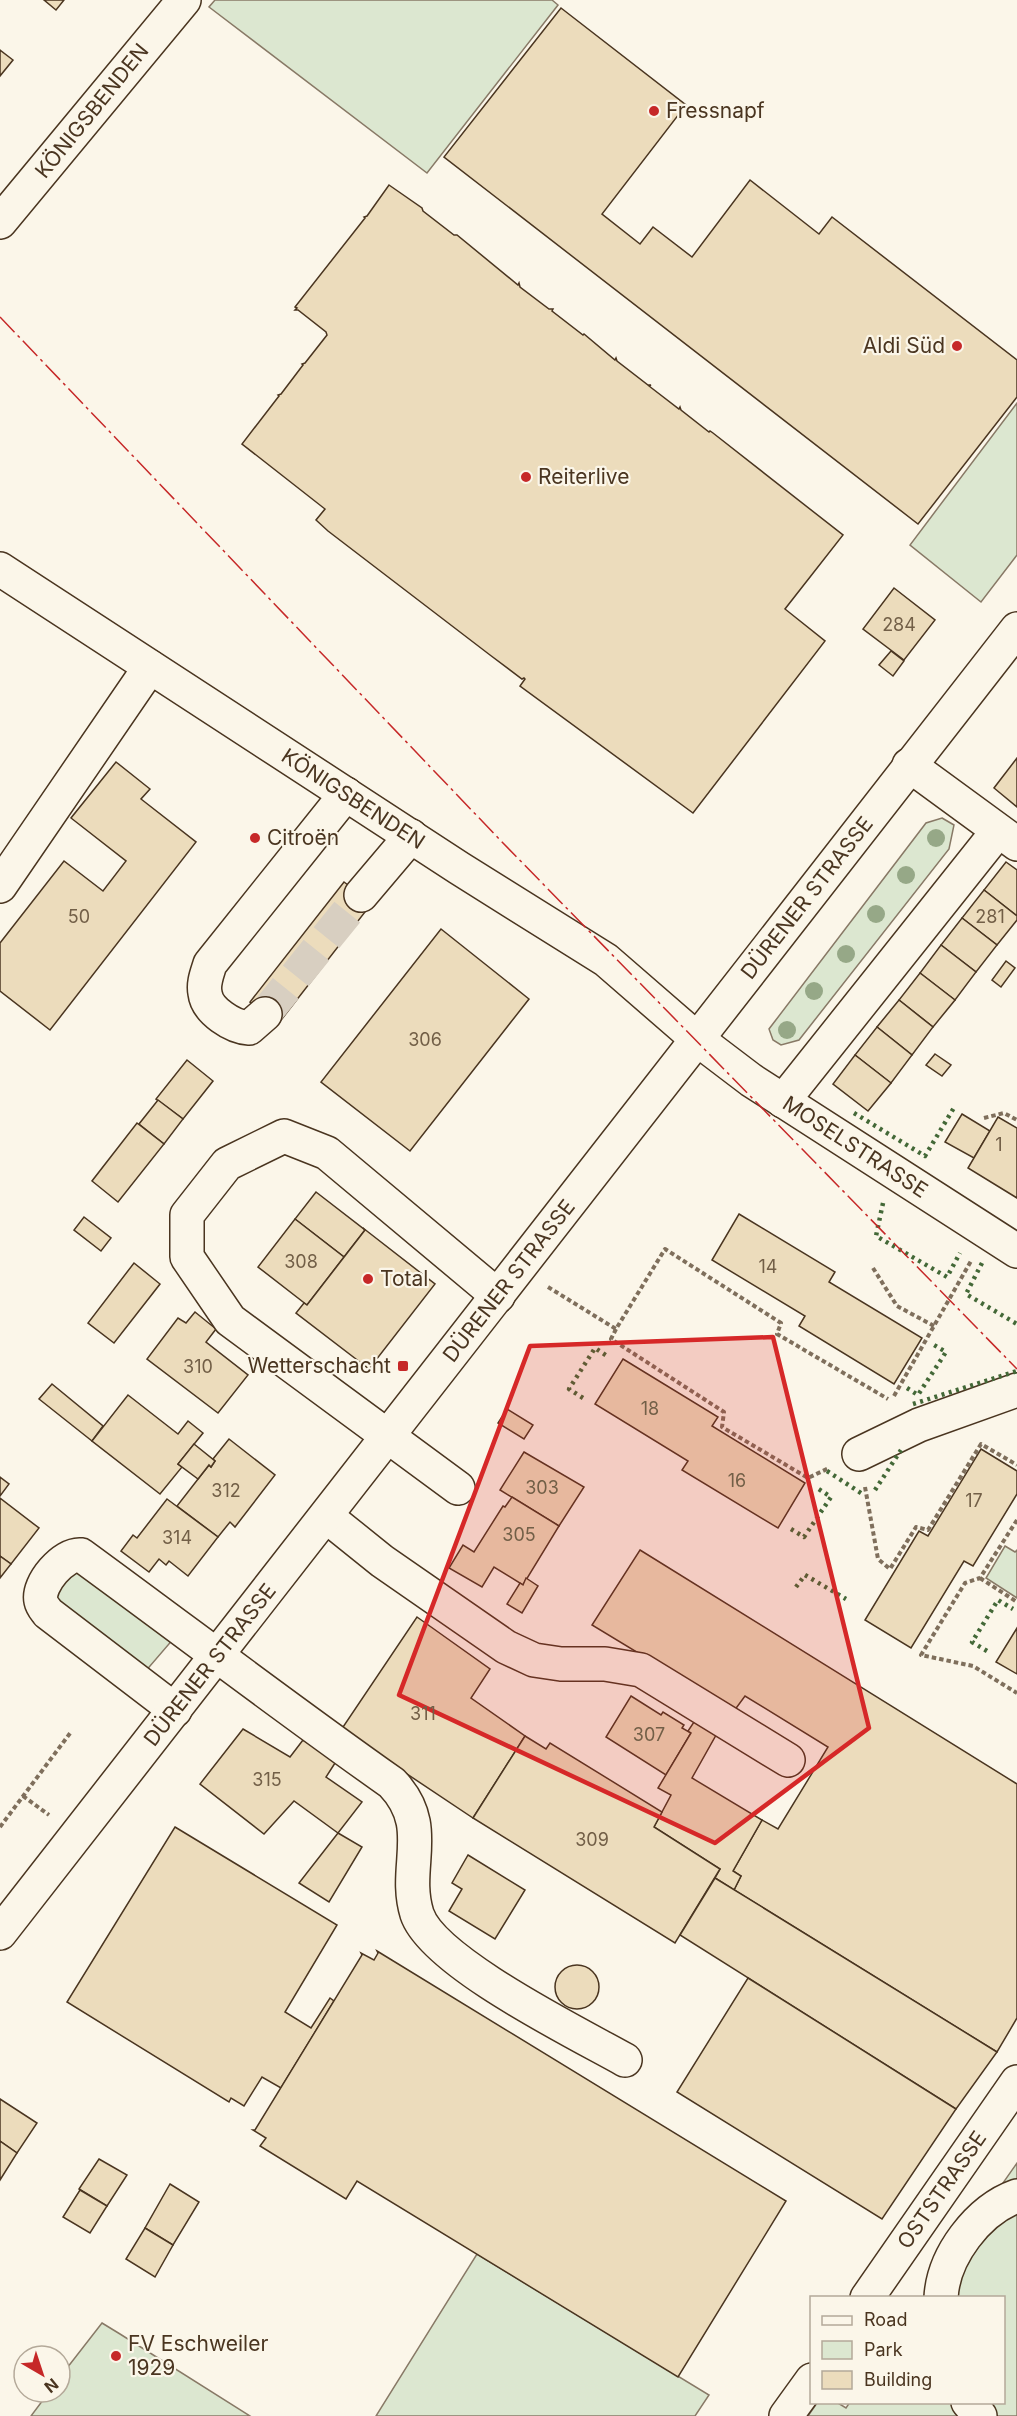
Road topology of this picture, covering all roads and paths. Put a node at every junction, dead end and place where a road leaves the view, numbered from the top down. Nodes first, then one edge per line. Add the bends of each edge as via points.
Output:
1 (184, 0) edge
2 (0, 222) edge
3 (0, 569) edge
4 (1017, 629) edge
5 (150, 667) junction
6 (909, 765) junction
7 (346, 794) junction
8 (411, 836) junction
9 (1007, 838) edge
10 (0, 886) edge
11 (361, 895) tunnel mouth
12 (265, 1014) tunnel mouth
13 (697, 1039) junction
14 (783, 1101) junction
15 (984, 1118) dead end
16 (1017, 1120) edge
17 (987, 1233) junction
18 (1017, 1251) edge
19 (520, 1268) junction
20 (873, 1268) dead end
21 (498, 1296) junction
22 (934, 1326) junction
23 (616, 1329) junction
24 (1017, 1390) edge
25 (388, 1437) junction
26 (860, 1454) junction
27 (1017, 1465) edge
28 (458, 1488) dead end
29 (326, 1516) junction
30 (1017, 1520) edge
31 (980, 1578) junction
32 (1017, 1602) edge
33 (218, 1654) junction
34 (1017, 1693) edge
35 (175, 1710) junction
36 (71, 1732) dead end
37 (788, 1760) dead end
38 (0, 1827) edge
39 (0, 1934) edge
40 (625, 2060) dead end
41 (1017, 2082) edge
42 (1017, 2196) edge
43 (924, 2216) junction
44 (963, 2239) junction
45 (868, 2296) edge
46 (941, 2296) edge
47 (810, 2382) edge
48 (969, 2404) edge
49 (786, 2416) edge
50 (980, 2416) edge

1 - 2 street, KÖNIGSBENDEN
3 - 5 street, KÖNIGSBENDEN
4 - 6 street, DÜRENER STRASSE
5 - 7 street, KÖNIGSBENDEN
5 - 10 street
6 - 9 street
6 - 13 street, DÜRENER STRASSE
7 - 8 street, KÖNIGSBENDEN
7 - 12 street via 210,964 205,996 212,1008 239,1028 249,1028
8 - 11 street
8 - 13 street, KÖNIGSBENDEN via 606,960
9 - 14 street
13 - 14 street, MOSELSTRASSE
13 - 19 street, DÜRENER STRASSE
14 - 17 street, MOSELSTRASSE
15 - 16 path via 1004,1113
17 - 18 street, MOSELSTRASSE
17 - 22 path
19 - 21 street, DÜRENER STRASSE
19 - 23 path
20 - 22 path via 897,1306
21 - 25 street, DÜRENER STRASSE
21 - 25 street via 327,1153 284,1137 227,1164 187,1215 187,1257 230,1320
22 - 23 path via 891,1401 777,1334 781,1323 665,1249
23 - 26 path via 611,1339 724,1412 722,1427 808,1478
24 - 26 street via 919,1425
25 - 28 street
25 - 29 street, DÜRENER STRASSE
26 - 27 path via 878,1559 890,1569 916,1527 928,1530 981,1444
29 - 33 street, DÜRENER STRASSE
29 - 37 street via 382,1561 506,1647 534,1660 641,1670
30 - 31 path
31 - 32 path
31 - 34 path via 965,1583 921,1655 973,1666
33 - 35 street, DÜRENER STRASSE
33 - 35 street via 81,1555 74,1554 52,1572 40,1599 48,1613
33 - 40 street via 404,1795 411,1810 415,1840 417,1913 423,1929 438,1945 483,1979
35 - 39 street, DÜRENER STRASSE
36 - 38 path
41 - 43 street, OSTSTRASSE
42 - 44 street via 987,2213
43 - 44 street
43 - 45 street, OSTSTRASSE
44 - 46 street via 942,2282
47 - 49 street
48 - 50 street

